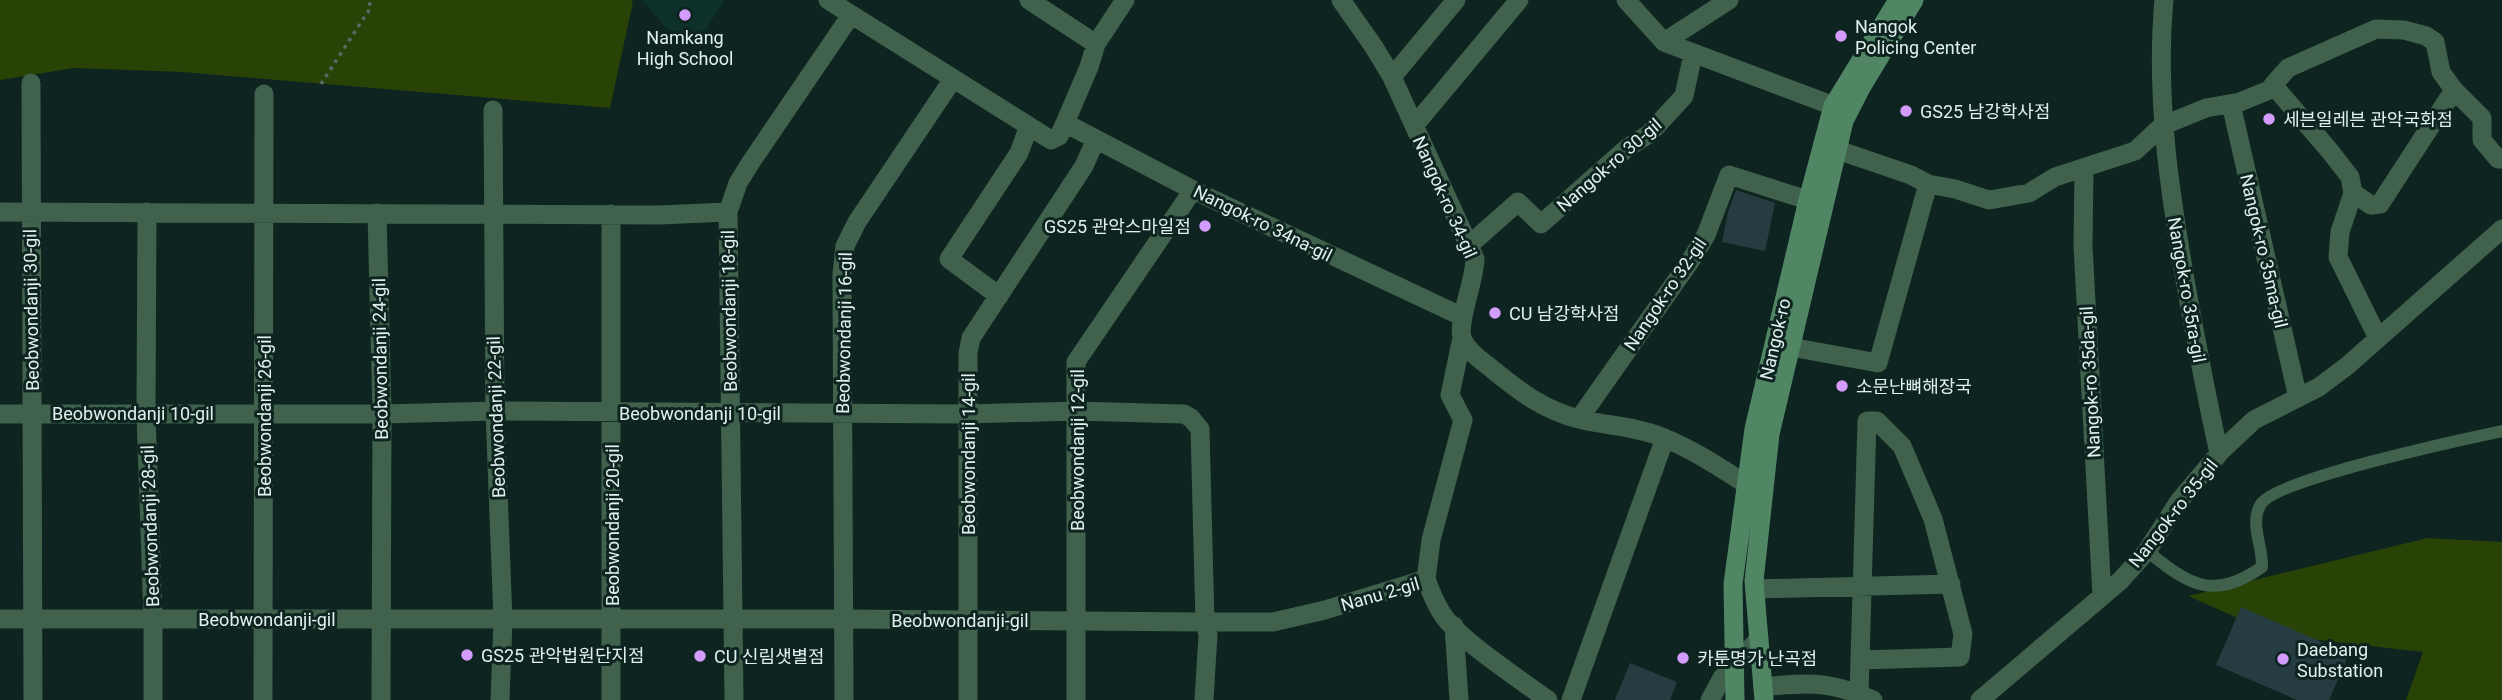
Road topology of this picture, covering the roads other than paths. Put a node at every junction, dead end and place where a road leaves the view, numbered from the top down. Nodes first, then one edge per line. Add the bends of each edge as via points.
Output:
1 (828, 0) edge
2 (1030, 0) edge
3 (1125, 0) edge
4 (1341, 0) edge
5 (1456, 0) edge
6 (1519, 0) edge
7 (1626, 0) edge
8 (1729, 0) edge
9 (1898, 0) edge
10 (1914, 0) edge
11 (2168, 1) edge
12 (851, 15) junction
13 (1664, 42) junction
14 (1096, 44) junction
15 (1693, 54) junction
16 (1392, 77) junction
17 (954, 79) junction
18 (31, 83) dead end
19 (2273, 85) junction
20 (2454, 90) junction
21 (264, 94) dead end
22 (2231, 104) junction
23 (1841, 108) junction
24 (492, 110) dead end
25 (1065, 124) junction
26 (1030, 126) junction
27 (1414, 126) junction
28 (2162, 126) junction
29 (1096, 139) junction
30 (1830, 146) junction
31 (2502, 159) edge
32 (2084, 169) junction
33 (1928, 184) junction
34 (1193, 190) junction
35 (2353, 193) junction
36 (1816, 203) junction
37 (30, 211) junction
38 (0, 212) edge
39 (147, 212) junction
40 (728, 212) junction
41 (377, 213) junction
42 (262, 214) junction
43 (492, 214) junction
44 (611, 214) junction
45 (2502, 229) edge
46 (1468, 246) junction
47 (999, 296) junction
48 (1464, 317) junction
49 (1462, 338) junction
50 (2378, 338) junction
51 (1791, 346) junction
52 (2298, 398) junction
53 (495, 411) junction
54 (1076, 411) junction
55 (265, 413) junction
56 (612, 413) junction
57 (0, 414) edge
58 (32, 414) junction
59 (146, 414) junction
60 (382, 414) junction
61 (731, 414) junction
62 (842, 414) junction
63 (968, 414) junction
64 (1579, 419) junction
65 (2502, 431) edge
66 (1665, 438) junction
67 (2219, 453) junction
68 (1745, 484) junction
69 (1763, 496) junction
70 (2147, 551) junction
71 (1426, 579) junction
72 (1951, 584) junction
73 (1863, 586) junction
74 (1755, 589) junction
75 (2102, 596) junction
76 (264, 618) junction
77 (0, 619) edge
78 (33, 619) junction
79 (843, 619) junction
80 (153, 620) junction
81 (382, 620) junction
82 (503, 620) junction
83 (612, 620) junction
84 (733, 621) junction
85 (968, 621) junction
86 (1076, 621) junction
87 (1205, 622) junction
88 (1454, 626) junction
89 (1759, 639) junction
90 (1860, 660) junction
91 (1734, 664) junction
92 (1764, 694) edge
93 (1866, 697) edge
94 (33, 700) edge
95 (153, 700) edge
96 (264, 700) edge
97 (381, 700) edge
98 (500, 700) edge
99 (611, 700) edge
100 (734, 700) edge
101 (844, 700) edge
102 (968, 700) edge
103 (1076, 700) edge
104 (1204, 700) edge
105 (1458, 700) edge
106 (1548, 700) edge
107 (1571, 700) edge
108 (1710, 700) edge
109 (1735, 700) edge
110 (1980, 700) edge

1 - 12 street
2 - 14 street
3 - 14 street
4 - 16 street, Nangok-ro 34-gil
5 - 16 street
6 - 27 street, Nangok-ro 34-gil
7 - 13 street
8 - 13 street
9 - 23 main road, Nangok-ro
10 - 23 main road, Nangok-ro
11 - 28 street, Nangok-ro 35ra-gil via 2161,69
12 - 17 street
12 - 40 street, Beobwondanji 18-gil via 751,162
13 - 15 street
14 - 25 street
15 - 23 street
15 - 46 street, Nangok-ro 30-gil via 1684,96 1649,134 1541,224 1518,202
16 - 27 street, Nangok-ro 34-gil
17 - 26 street
17 - 62 street, Beobwondanji 16-gil via 873,196 845,246
18 - 37 street, Beobwondanji 30-gil
19 - 20 street via 2288,68 2376,29 2404,30 2435,42 2441,72
19 - 22 street
19 - 35 street via 2350,177
20 - 31 street via 2482,118 2482,140
20 - 35 street via 2380,204 2371,205
21 - 42 street, Beobwondanji 26-gil
22 - 28 street via 2206,108
22 - 52 street, Nangok-ro 35ma-gil
23 - 30 main road, Nangok-ro
24 - 43 street, Beobwondanji 22-gil
25 - 26 street via 1051,140
25 - 29 street, Nangok-ro 34na-gil
26 - 47 street via 1019,153 949,259
27 - 46 street, Nangok-ro 34-gil
28 - 32 street via 2135,151
28 - 67 street, Nangok-ro 35ra-gil via 2176,232
29 - 34 street, Nangok-ro 34na-gil
29 - 47 street, Beobwondanji 14-gil via 1084,166
30 - 33 street
30 - 36 main road, Nangok-ro
32 - 33 street via 2055,177 2029,192 1989,200
32 - 75 street, Nangok-ro 35da-gil via 2083,246
33 - 51 street, Nangok-ro via 1878,363
34 - 48 street, Nangok-ro 34na-gil
34 - 54 street, Beobwondanji 12-gil via 1076,362
35 - 50 street via 2340,232 2338,257
36 - 51 main road, Nangok-ro
36 - 64 street, Nangok-ro 32-gil via 1729,175 1691,260
36 - 68 main road, Nangok-ro via 1754,429
37 - 38 street, Beobwondanji 30-gil
37 - 39 street
37 - 58 street, Beobwondanji 30-gil
39 - 42 street
39 - 59 street, Beobwondanji 28-gil
40 - 44 street, Beobwondanji 18-gil
40 - 61 street, Beobwondanji 18-gil
41 - 42 street
41 - 43 street
41 - 60 street, Beobwondanji 24-gil
42 - 55 street, Beobwondanji 26-gil
43 - 44 street
43 - 53 street, Beobwondanji 22-gil
44 - 56 street, Beobwondanji 20-gil
45 - 50 street, Nangok-ro 35-gil
46 - 48 street, Nangok-ro 34-gil via 1475,272
47 - 63 street, Beobwondanji 14-gil via 971,338
48 - 49 street, Nangok-ro 34-gil
49 - 64 street via 1475,356 1524,396
49 - 71 street, Nangok-ro 34-gil via 1450,395 1463,420 1431,540
50 - 52 street, Nangok-ro 35-gil via 2319,387
51 - 69 main road, Nangok-ro via 1770,434
52 - 67 street, Nangok-ro 35-gil via 2254,420
53 - 56 street, Beobwondanji 10-gil
53 - 60 street, Beobwondanji 10-gil
53 - 82 street, Beobwondanji 22-gil
54 - 63 street, Beobwondanji 10-gil
54 - 86 street, Beobwondanji 12-gil
54 - 87 street, Beobwondanji 10-gil via 1184,414 1198,425
55 - 59 street, Beobwondanji 10-gil
55 - 60 street, Beobwondanji 10-gil
55 - 76 street, Beobwondanji 26-gil
56 - 61 street, Beobwondanji 10-gil
56 - 83 street, Beobwondanji 20-gil
57 - 58 street, Beobwondanji 10-gil
58 - 59 street, Beobwondanji 10-gil
58 - 78 street, Beobwondanji 30-gil
59 - 80 street, Beobwondanji 28-gil
60 - 81 street, Beobwondanji 24-gil
61 - 62 street, Beobwondanji 10-gil
61 - 84 street, Beobwondanji 18-gil
62 - 63 street, Beobwondanji 10-gil
62 - 79 street, Beobwondanji 16-gil
63 - 85 street, Beobwondanji 14-gil
64 - 66 street via 1642,429
65 - 70 lane via 2382,458 2263,500 2256,531 2262,567 2227,585 2193,584
66 - 68 street
66 - 107 street
67 - 70 street, Nangok-ro 35-gil via 2180,500
68 - 69 street
68 - 91 main road, Nangok-ro via 1734,584
69 - 74 main road, Nangok-ro
70 - 75 street, Nangok-ro 35-gil
71 - 87 street, Nanu 2-gil via 1273,622
71 - 88 street, Nanu 2-gil via 1434,601
72 - 73 street
72 - 73 street via 1933,519 1902,446 1877,421 1867,421
72 - 90 street via 1963,634 1960,657
73 - 74 street
73 - 90 street
74 - 89 main road, Nangok-ro
75 - 110 street, Nangok-ro 35-gil
76 - 80 street, Beobwondanji-gil
76 - 81 street, Beobwondanji-gil
76 - 96 street, Beobwondanji 26-gil
77 - 78 street, Beobwondanji-gil
78 - 80 street, Beobwondanji-gil
78 - 94 street, Beobwondanji 30-gil
79 - 84 street, Beobwondanji-gil
79 - 85 street, Beobwondanji-gil
79 - 101 street
80 - 95 street
81 - 82 street, Beobwondanji-gil
81 - 97 street
82 - 83 street, Beobwondanji-gil
82 - 98 street, Beobwondanji 22-gil
83 - 84 street, Beobwondanji-gil
83 - 99 street
84 - 100 street, Beobwondanji 18-gil
85 - 86 street, Beobwondanji-gil
85 - 102 street, Beobwondanji 14-gil
86 - 87 street, Beobwondanji-gil
86 - 103 street
87 - 104 street
88 - 105 street
88 - 106 street, Nanu 2-gil
89 - 91 street
89 - 92 main road, Nangok-ro
90 - 93 street
91 - 108 street
91 - 109 main road, Nangok-ro
92 - 93 street via 1807,682

